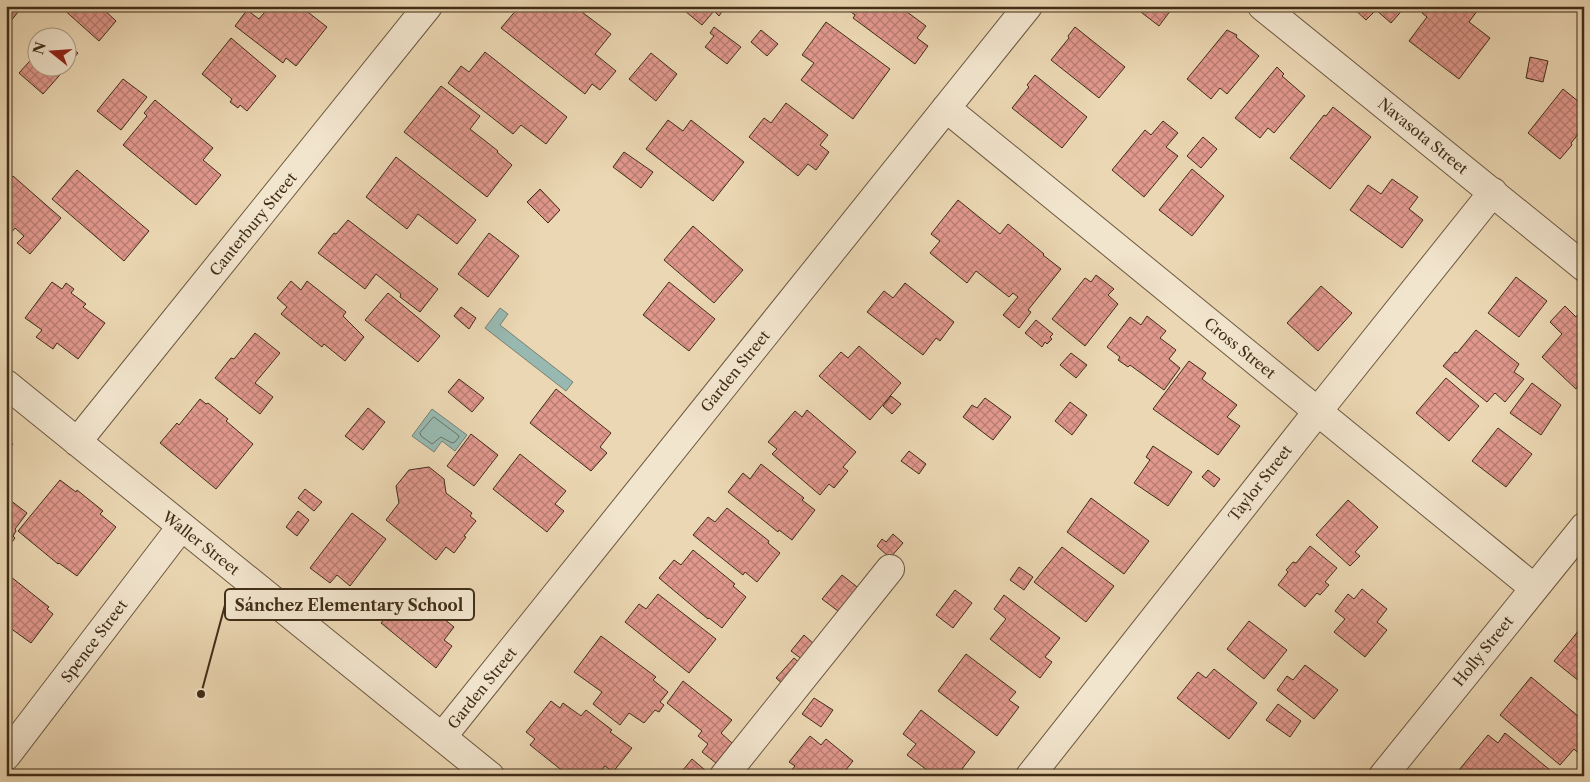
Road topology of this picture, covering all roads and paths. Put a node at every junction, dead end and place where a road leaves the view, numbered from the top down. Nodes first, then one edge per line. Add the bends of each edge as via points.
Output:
1 (428, 6) edge
2 (1028, 6) edge
3 (1262, 6) edge
4 (946, 108) junction
5 (1492, 192) junction
6 (1584, 267) edge
7 (6, 384) edge
8 (1318, 411) junction
9 (78, 442) junction
10 (181, 527) junction
11 (1584, 527) edge
12 (890, 569) dead end
13 (1534, 588) junction
14 (442, 737) junction
15 (6, 756) edge
16 (490, 776) edge
17 (724, 776) edge
18 (1030, 776) edge
19 (1383, 776) edge

1 - 9 street, Canterbury Street
2 - 4 street, Garden Street
3 - 5 street, Navasota Street
4 - 8 street, Cross Street
4 - 14 street, Garden Street
5 - 6 street, Navasota Street
5 - 8 street, Taylor Street
7 - 9 street, Waller Street
8 - 13 street, Cross Street
8 - 18 street, Taylor Street
9 - 10 street, Waller Street
10 - 14 street, Waller Street
10 - 15 street, Spence Street
11 - 13 street, Holly Street
12 - 17 street
13 - 19 street, Holly Street
14 - 16 street, Waller Street

